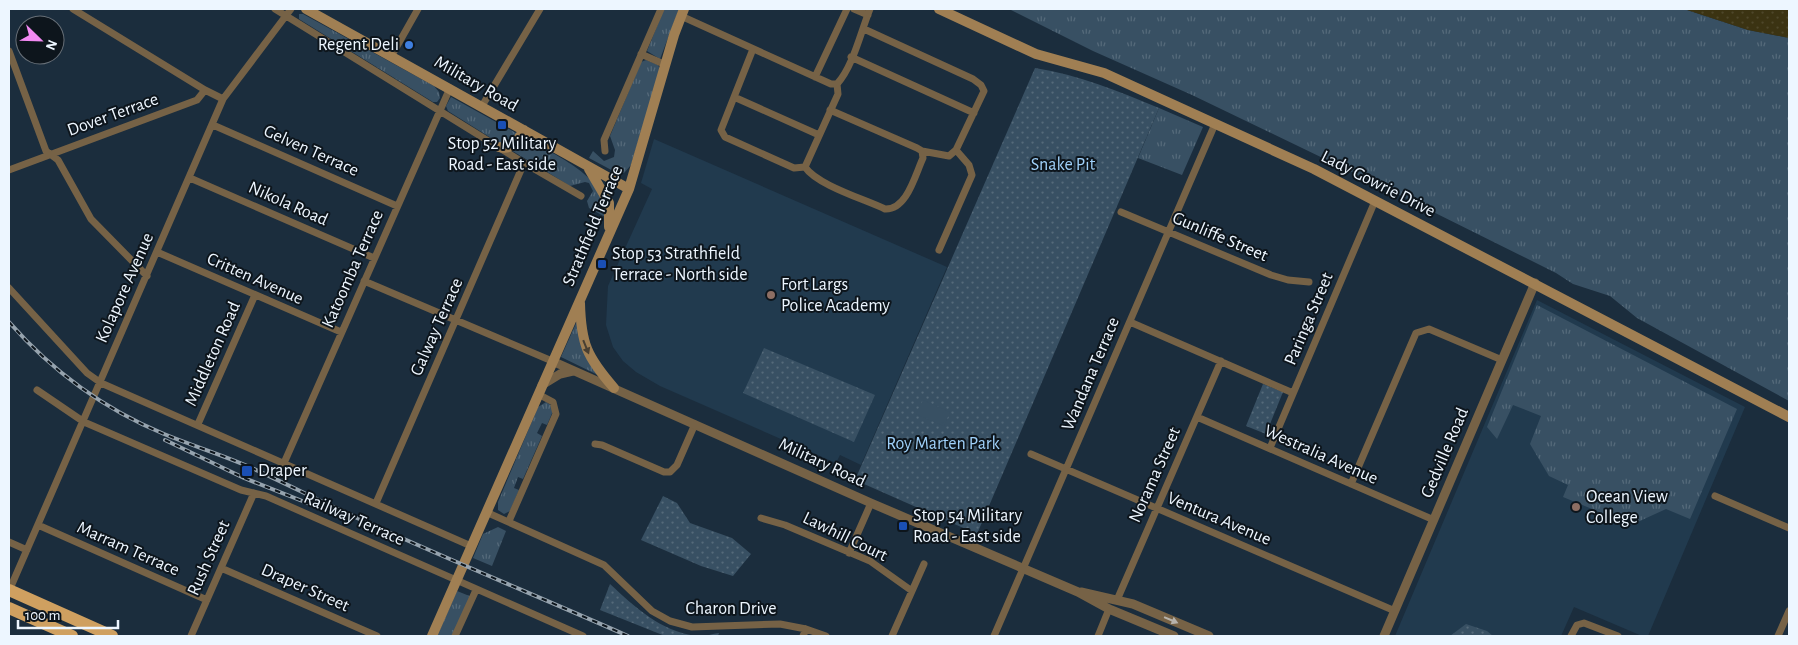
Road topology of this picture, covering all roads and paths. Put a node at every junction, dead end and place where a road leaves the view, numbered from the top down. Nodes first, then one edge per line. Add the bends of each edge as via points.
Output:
1 (73, 9) edge
2 (275, 9) edge
3 (291, 9) edge
4 (306, 9) edge
5 (418, 9) edge
6 (540, 9) edge
7 (661, 9) edge
8 (847, 9) edge
9 (854, 9) edge
10 (939, 9) edge
11 (682, 12) edge
12 (869, 12) edge
13 (286, 16) junction
14 (864, 29) junction
15 (754, 49) junction
16 (9, 51) edge
17 (642, 54) junction
18 (392, 55) junction
19 (851, 57) junction
20 (666, 65) junction
21 (815, 77) junction
22 (836, 84) junction
23 (450, 88) junction
24 (205, 90) junction
25 (734, 97) junction
26 (223, 99) junction
27 (482, 106) junction
28 (439, 110) junction
29 (830, 110) junction
30 (974, 113) junction
31 (1215, 124) junction
32 (213, 125) junction
33 (524, 130) junction
34 (819, 135) junction
35 (499, 147) junction
36 (956, 150) junction
37 (605, 151) dead end
38 (922, 151) junction
39 (50, 154) junction
40 (524, 163) junction
41 (805, 167) junction
42 (588, 168) junction
43 (9, 170) edge
44 (190, 178) junction
45 (628, 189) junction
46 (581, 196) dead end
47 (1375, 202) junction
48 (397, 206) junction
49 (1121, 212) dead end
50 (609, 232) junction
51 (1168, 232) junction
52 (939, 250) dead end
53 (158, 252) junction
54 (374, 258) junction
55 (147, 276) junction
56 (364, 281) junction
57 (1309, 282) dead end
58 (1535, 283) junction
59 (9, 288) edge
60 (255, 295) junction
61 (580, 299) junction
62 (456, 321) junction
63 (1130, 322) junction
64 (341, 332) junction
65 (1502, 360) junction
66 (552, 361) junction
67 (1221, 361) junction
68 (574, 371) junction
69 (101, 383) junction
70 (614, 388) junction
71 (540, 389) junction
72 (37, 390) dead end
73 (1293, 393) junction
74 (1197, 417) junction
75 (1789, 418) edge
76 (84, 422) junction
77 (198, 424) junction
78 (694, 424) junction
79 (594, 444) dead end
80 (1270, 448) junction
81 (1032, 454) dead end
82 (284, 463) junction
83 (1066, 469) junction
84 (1351, 484) junction
85 (254, 492) junction
86 (1715, 496) dead end
87 (376, 503) junction
88 (871, 503) junction
89 (1157, 508) junction
90 (486, 512) junction
91 (761, 518) dead end
92 (1434, 520) junction
93 (509, 521) junction
94 (38, 525) junction
95 (1789, 528) edge
96 (9, 542) edge
97 (471, 546) junction
98 (27, 550) junction
99 (849, 553) junction
100 (924, 564) dead end
101 (222, 568) junction
102 (1023, 569) junction
103 (456, 580) junction
104 (476, 590) junction
105 (9, 591) edge
106 (912, 591) junction
107 (1078, 592) junction
108 (207, 600) junction
109 (1116, 600) junction
110 (9, 608) edge
111 (1110, 609) junction
112 (1395, 611) junction
113 (1789, 611) edge
114 (1788, 619) edge
115 (804, 632) edge
116 (566, 633) edge
117 (72, 636) edge
118 (112, 636) edge
119 (191, 636) edge
120 (377, 636) edge
121 (432, 636) edge
122 (456, 636) edge
123 (583, 636) edge
124 (826, 636) edge
125 (892, 636) edge
126 (994, 636) edge
127 (1098, 636) edge
128 (1174, 636) edge
129 (1209, 636) edge
130 (1384, 636) edge
131 (1571, 636) edge
132 (1618, 636) edge
133 (1778, 636) edge

1 - 24 street
2 - 13 street
3 - 13 street, Kolapore Avenue
4 - 18 main road, Military Road
5 - 18 street
6 - 27 street
7 - 17 street, Strathfield Terrace
8 - 21 street
9 - 12 street
10 - 31 main road, Lady Gowrie Drive via 1036,54 1104,73
11 - 15 street
11 - 20 main road, Strathfield Terrace
12 - 14 street
13 - 26 street, Kolapore Avenue
13 - 28 street
14 - 19 street
14 - 30 street via 981,85 984,91
15 - 21 street
15 - 25 street
16 - 39 street via 46,151
17 - 20 street
17 - 37 street, Strathfield Terrace via 604,140
18 - 23 main road, Military Road
19 - 22 street
19 - 30 street
20 - 45 main road, Strathfield Terrace
21 - 22 street
22 - 29 street via 838,94
23 - 27 main road, Military Road
23 - 28 street, Katoomba Terrace
24 - 26 street
24 - 39 street, Dover Terrace via 197,100
25 - 34 street
25 - 41 street via 722,125 724,137 794,168
26 - 32 street, Kolapore Avenue
27 - 33 main road, Military Road
28 - 35 street
28 - 48 street, Katoomba Terrace
29 - 34 street
29 - 38 street
30 - 36 street
31 - 47 main road, Lady Gowrie Drive via 1297,161
31 - 51 street, Wandana Terrace
32 - 44 street, Kolapore Avenue
32 - 48 street, Gelven Terrace
33 - 35 main road via 512,147
33 - 42 main road, Military Road
34 - 41 street
35 - 40 street
36 - 38 street via 949,156
36 - 52 street via 969,165 972,175
38 - 41 street via 923,158 901,204 894,209 886,209 822,181
39 - 43 street, Dover Terrace
39 - 55 street via 58,160 91,219
40 - 46 street
40 - 62 street, Galway Terrace
42 - 45 main road, Military Road
42 - 50 main road via 609,203
44 - 53 street, Kolapore Avenue
44 - 54 street, Nikola Road
45 - 50 main road, Strathfield Terrace
47 - 58 main road, Lady Gowrie Drive
47 - 73 street, Paringa Street
48 - 54 street, Katoomba Terrace
49 - 51 street, Gunliffe Street
50 - 61 main road, Strathfield Terrace
51 - 57 street, Gunliffe Street via 1272,275
51 - 63 street, Wandana Terrace
53 - 55 street, Kolapore Avenue
53 - 60 street, Critten Avenue
54 - 56 street, Katoomba Terrace
55 - 69 street, Kolapore Avenue
56 - 62 street
56 - 64 street, Katoomba Terrace
58 - 65 street, Gedville Road
58 - 75 main road, Lady Gowrie Drive
59 - 69 street, Railway Terrace via 87,373
60 - 64 street, Critten Avenue
60 - 77 street, Middleton Road
61 - 66 main road, Strathfield Terrace
61 -> 70 main road via 581,334 585,345
62 - 66 street
62 - 87 street, Galway Terrace
63 - 67 street
63 - 83 street, Wandana Terrace
64 - 82 street, Katoomba Terrace
65 - 84 street via 1429,329 1416,333
65 - 92 street, Gedville Road
66 - 68 street, Military Road
66 - 71 main road, Strathfield Terrace
67 - 73 street
67 - 74 street, Norama Street
68 - 70 street, Military Road
68 - 71 street via 560,374
69 - 76 street, Kolapore Avenue
69 - 77 street, Railway Terrace
70 - 78 street, Military Road
71 - 90 main road, Strathfield Terrace
71 - 93 street via 553,402 556,414
72 - 76 street, Railway Terrace
73 - 80 street, Paringa Street
74 - 80 street, Westralia Avenue
74 - 89 street, Norama Street
76 - 85 street, Railway Terrace via 241,490
76 - 94 street, Kolapore Avenue
77 - 82 street, Railway Terrace
78 - 79 street via 677,465 670,472
78 - 88 street, Military Road
80 - 84 street, Westralia Avenue
81 - 83 street, Ventura Avenue
82 - 87 street, Railway Terrace
83 - 89 street, Ventura Avenue
83 - 102 street, Wandana Terrace
84 - 92 street, Westralia Avenue
85 - 101 street, Rush Street
85 - 103 street, Railway Terrace
86 - 95 street
87 - 97 street, Railway Terrace
88 - 99 street
88 - 102 street, Military Road
89 - 109 street, Norama Street
89 - 112 street, Ventura Avenue
90 - 93 street, Charon Drive
90 - 97 main road, Strathfield Terrace
91 - 99 street, Lawhill Court
92 - 112 street, Gedville Road
93 - 115 street, Charon Drive via 604,565 652,612 675,623 692,627 780,624
94 - 98 street, Kolapore Avenue
94 - 108 street, Marram Terrace
96 - 98 street
97 - 103 main road, Strathfield Terrace
98 - 105 street, Kolapore Avenue
99 - 106 street, Lawhill Court via 870,562
100 - 106 street
101 - 108 street, Rush Street
101 - 120 street, Draper Street
102 - 107 street, Military Road
102 - 126 street, Wandana Terrace
103 - 104 street, Railway Terrace
103 - 121 main road, Strathfield Terrace
104 - 116 street, Railway Terrace
104 - 122 street
105 - 118 highway
106 - 125 street
107 - 109 street, Military Road
107 - 111 street, Military Road
108 - 119 street, Rush Street
109 -> 129 street, Military Road
110 - 117 highway
111 - 127 street
111 - 128 street, Military Road
112 - 130 street, Gedville Road
113 - 114 street
114 - 133 street
115 - 124 street, Charon Drive
116 - 123 street, Railway Terrace
131 - 132 street via 1577,625 1584,622

